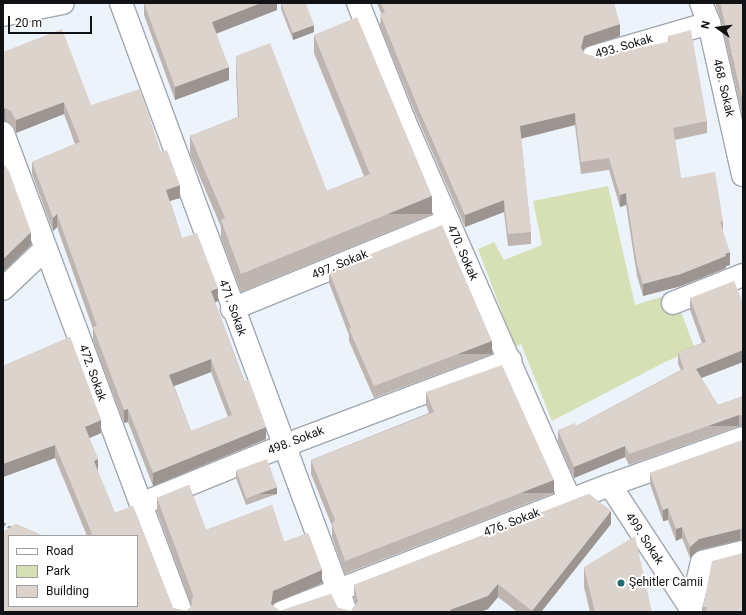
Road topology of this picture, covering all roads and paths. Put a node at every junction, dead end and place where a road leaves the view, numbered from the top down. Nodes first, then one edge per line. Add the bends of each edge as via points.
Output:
1 (63, 3) edge
2 (121, 3) edge
3 (358, 3) edge
4 (705, 13) edge
5 (3, 15) edge
6 (593, 57) edge
7 (3, 133) edge
8 (743, 175) edge
9 (448, 221) junction
10 (45, 249) junction
11 (743, 275) edge
12 (3, 289) edge
13 (673, 302) dead end
14 (232, 309) junction
15 (510, 360) junction
16 (743, 438) edge
17 (283, 446) junction
18 (610, 485) junction
19 (570, 500) junction
20 (141, 504) junction
21 (3, 523) edge
22 (16, 532) edge
23 (743, 552) edge
24 (339, 591) junction
25 (690, 611) edge
26 (181, 612) edge
27 (282, 612) edge
28 (346, 612) edge

1 - 5 street
2 - 14 street, 471. Sokak
3 - 9 street, 470. Sokak via 404,120
4 - 6 street, 493. Sokak
4 - 8 street, 468. Sokak
7 - 10 street, 472. Sokak
9 - 14 street, 497. Sokak
9 - 15 street, 470. Sokak
10 - 12 street
10 - 20 street, 472. Sokak
11 - 13 street
14 - 17 street, 471. Sokak
15 - 17 street, 498. Sokak
15 - 19 street, 470. Sokak
16 - 18 street, 476. Sokak
17 - 20 street, 498. Sokak
17 - 24 street, 471. Sokak
18 - 19 street, 476. Sokak
18 - 25 street, 499. Sokak
19 - 24 street, 476. Sokak
20 - 26 street, 472. Sokak
21 - 22 path
23 - 25 street via 702,562
24 - 27 street, 476. Sokak
24 - 28 street, 471. Sokak

